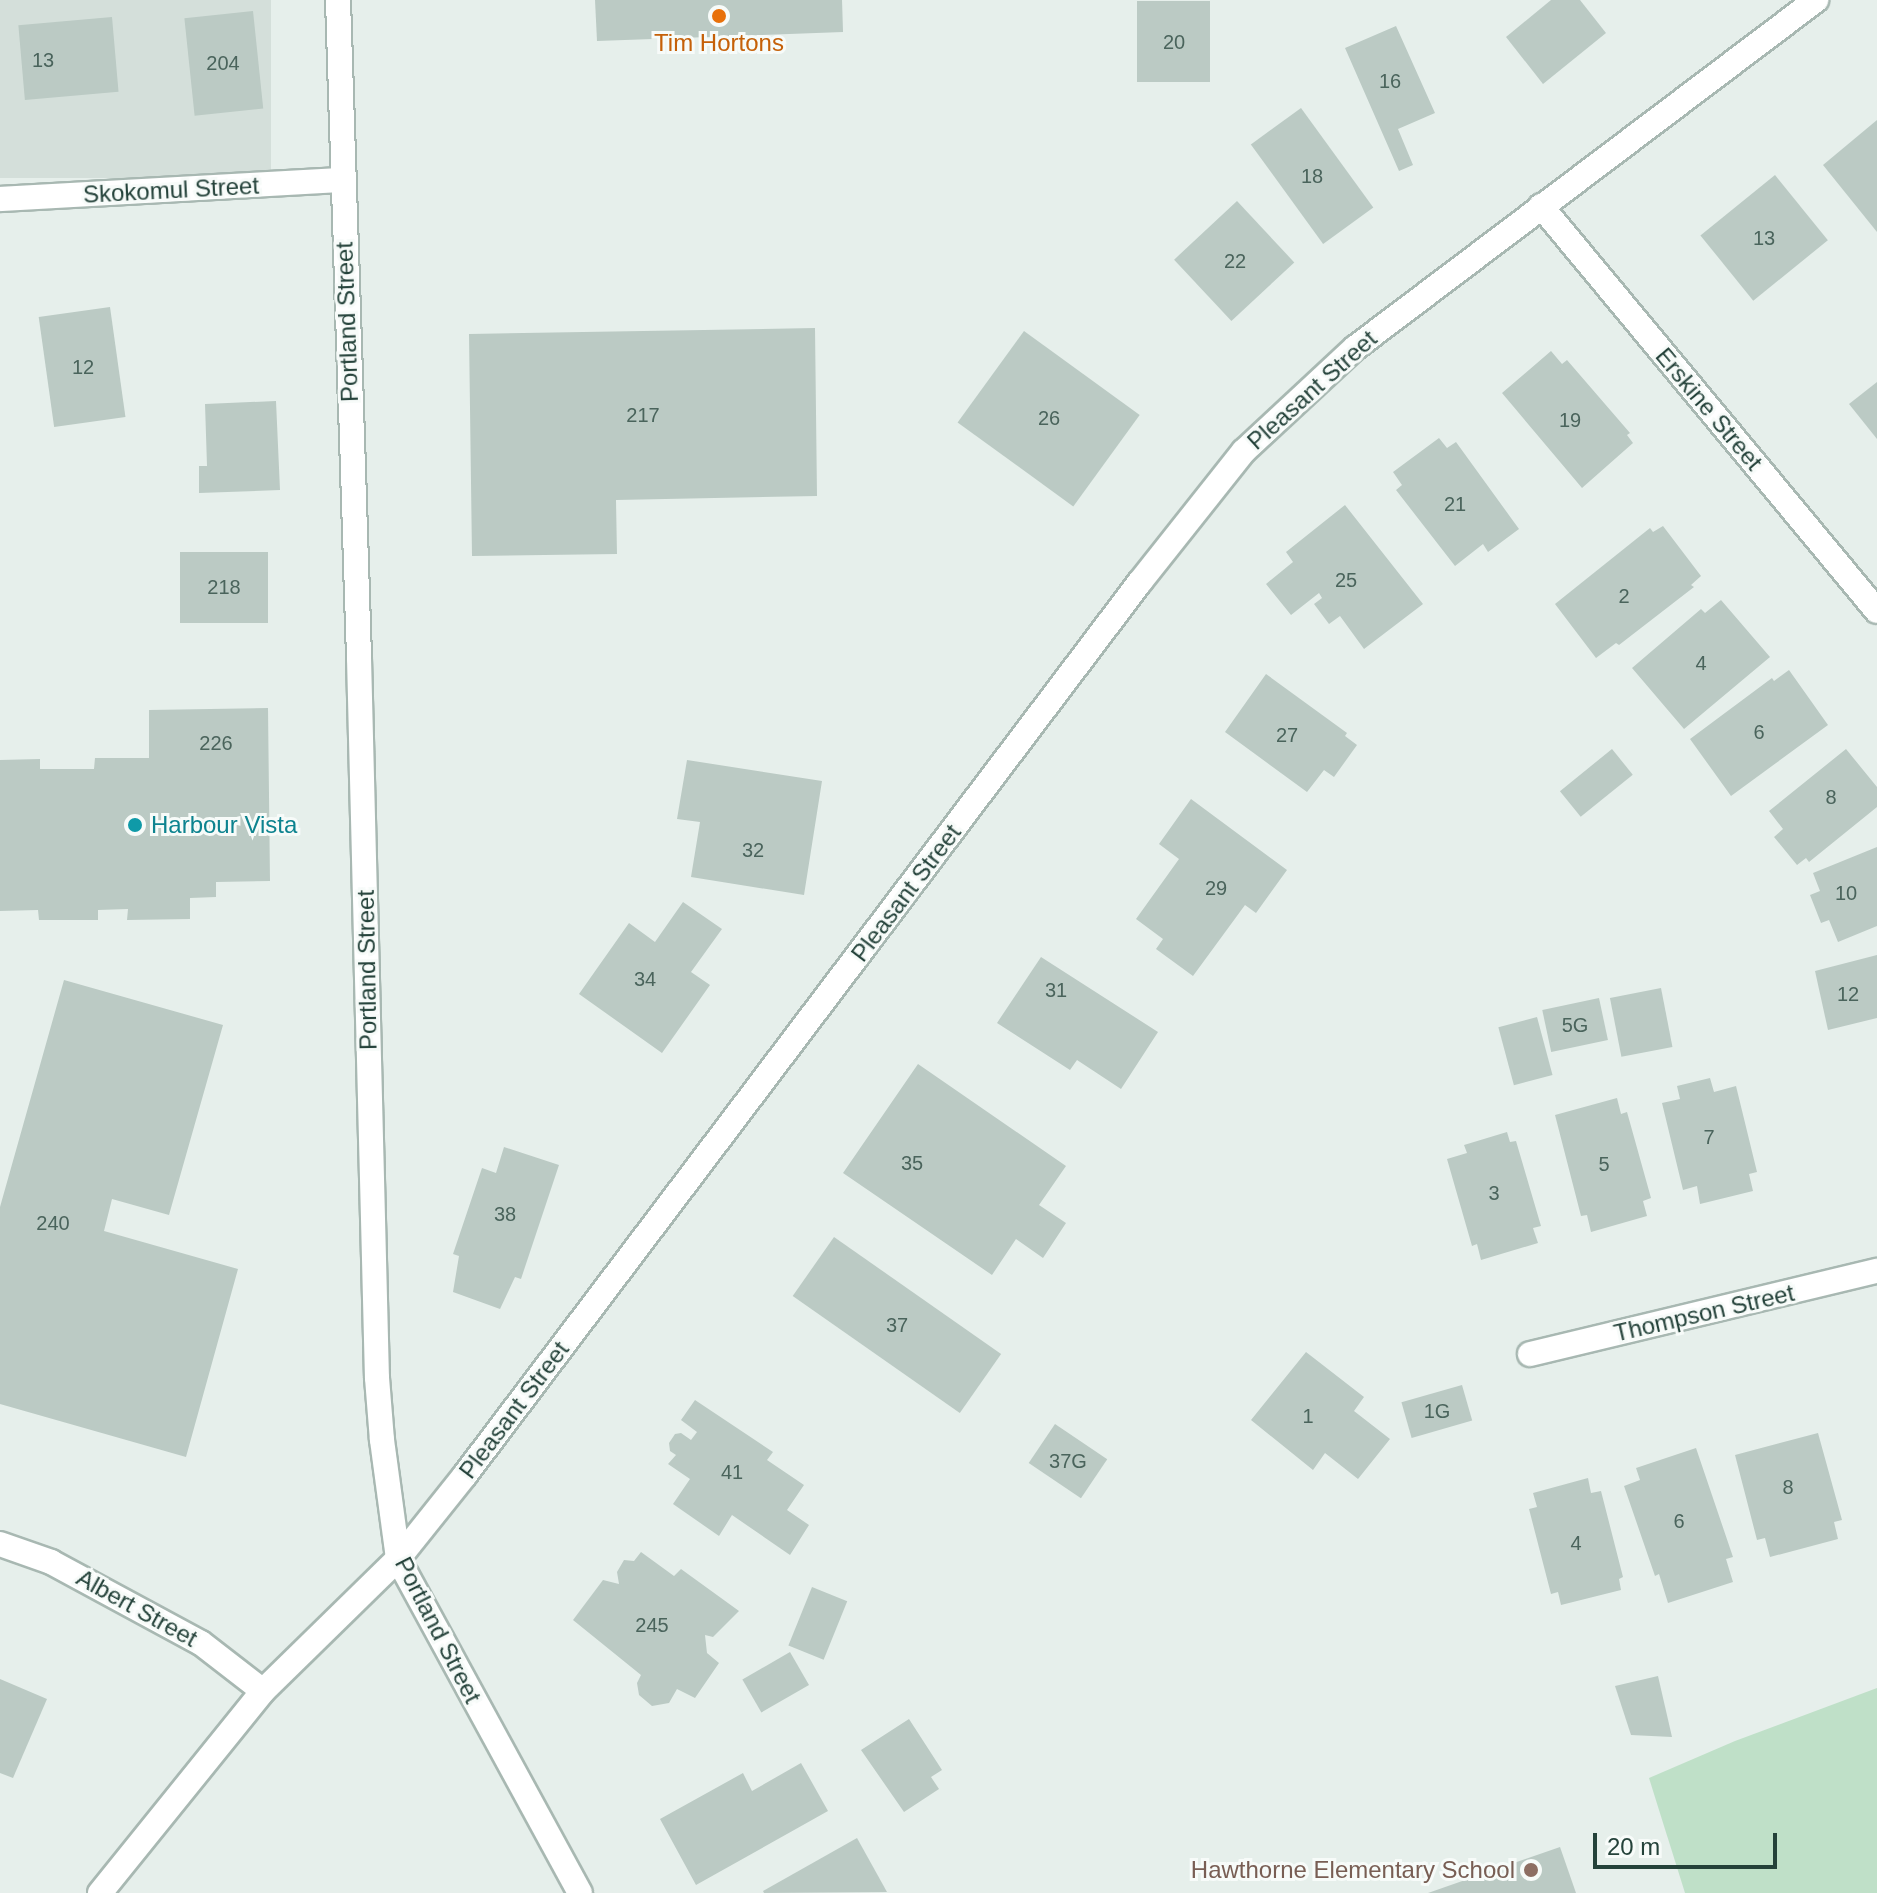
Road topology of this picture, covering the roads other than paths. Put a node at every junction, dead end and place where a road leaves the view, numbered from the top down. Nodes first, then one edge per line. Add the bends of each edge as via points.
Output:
1 (338, 0) edge
2 (1816, 0) edge
3 (341, 180) junction
4 (0, 199) edge
5 (1541, 206) junction
6 (1877, 611) edge
7 (1877, 1271) edge
8 (1530, 1354) dead end
9 (0, 1544) edge
10 (398, 1559) junction
11 (263, 1691) junction
12 (100, 1893) edge
13 (580, 1893) edge

1 - 3 main road, Portland Street
2 - 5 main road, Pleasant Street
3 - 4 main road, Skokomul Street
3 - 10 main road, Portland Street via 377,1378
5 - 6 main road, Erskine Street
5 - 10 main road, Pleasant Street via 1355,348 1244,451
7 - 8 main road, Thompson Street
9 - 11 main road, Albert Street via 51,1562 201,1643
10 - 11 main road, Pleasant Street
10 - 13 main road, Portland Street
11 - 12 main road, Pleasant Street

